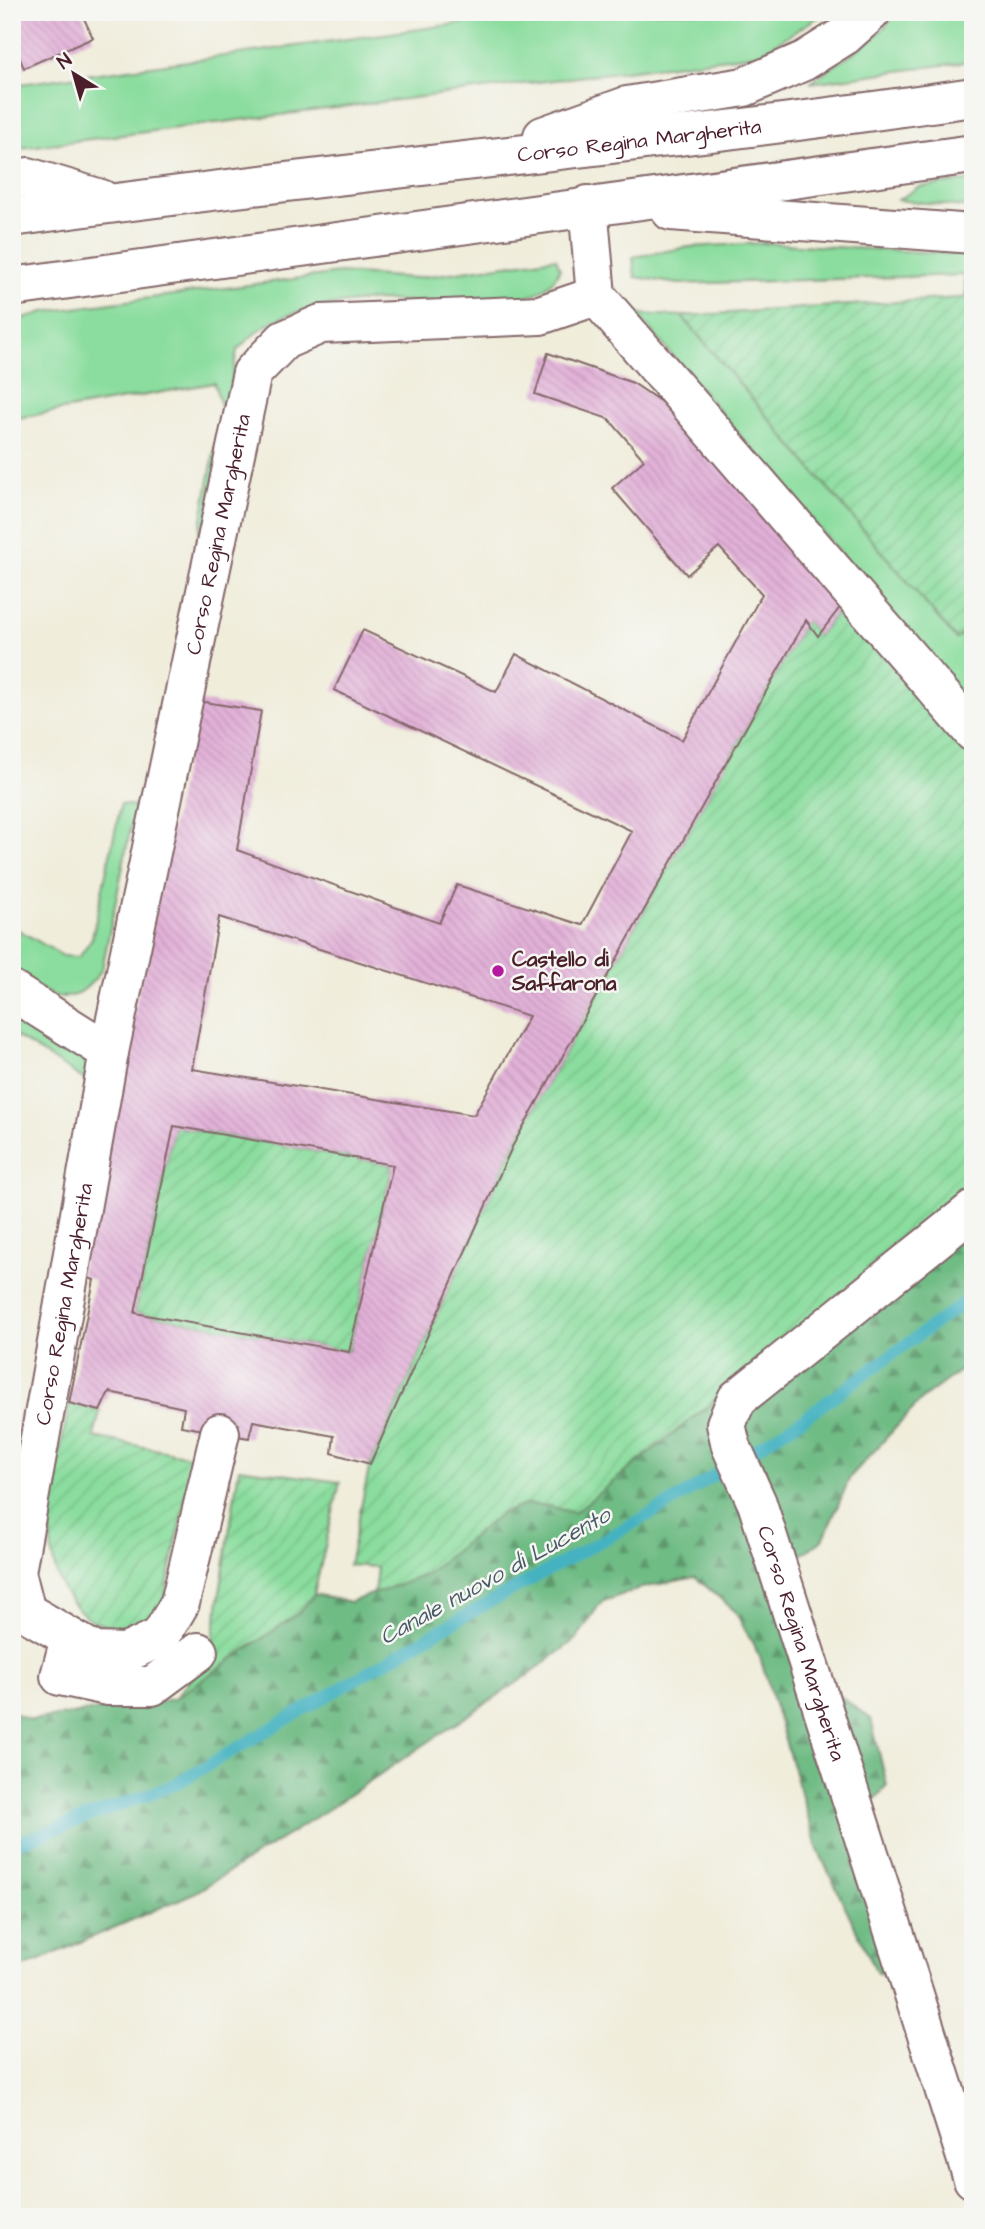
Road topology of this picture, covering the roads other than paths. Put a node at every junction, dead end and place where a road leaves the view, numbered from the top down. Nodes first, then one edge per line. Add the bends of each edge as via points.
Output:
1 (872, 12) edge
2 (973, 97) edge
3 (973, 154) edge
4 (482, 158) junction
5 (12, 178) edge
6 (113, 203) junction
7 (588, 205) junction
8 (12, 217) edge
9 (973, 234) edge
10 (12, 287) edge
11 (596, 296) junction
12 (973, 733) edge
13 (12, 991) edge
14 (109, 1052) junction
15 (973, 1210) edge
16 (220, 1433) dead end
17 (70, 1638) junction
18 (198, 1652) dead end
19 (973, 2179) edge

1 - 4 street via 803,61 744,88 627,106
2 - 4 street, Corso Regina Margherita via 807,122
3 - 7 street
4 - 6 street, Corso Regina Margherita
5 - 6 street via 28,177
6 - 8 street, Corso Regina Margherita
7 - 9 street
7 - 10 street
7 - 11 street
11 - 12 street
11 - 14 street, Corso Regina Margherita via 540,315 321,324 284,340 252,373
13 - 14 street
14 - 17 street, Corso Regina Margherita via 16,1572 26,1612
15 - 19 street, Corso Regina Margherita via 737,1399 726,1424 757,1503
16 - 17 street, Corso Regina Margherita via 180,1603 160,1637 126,1653 95,1652
17 - 18 street via 60,1676 107,1686 152,1686

